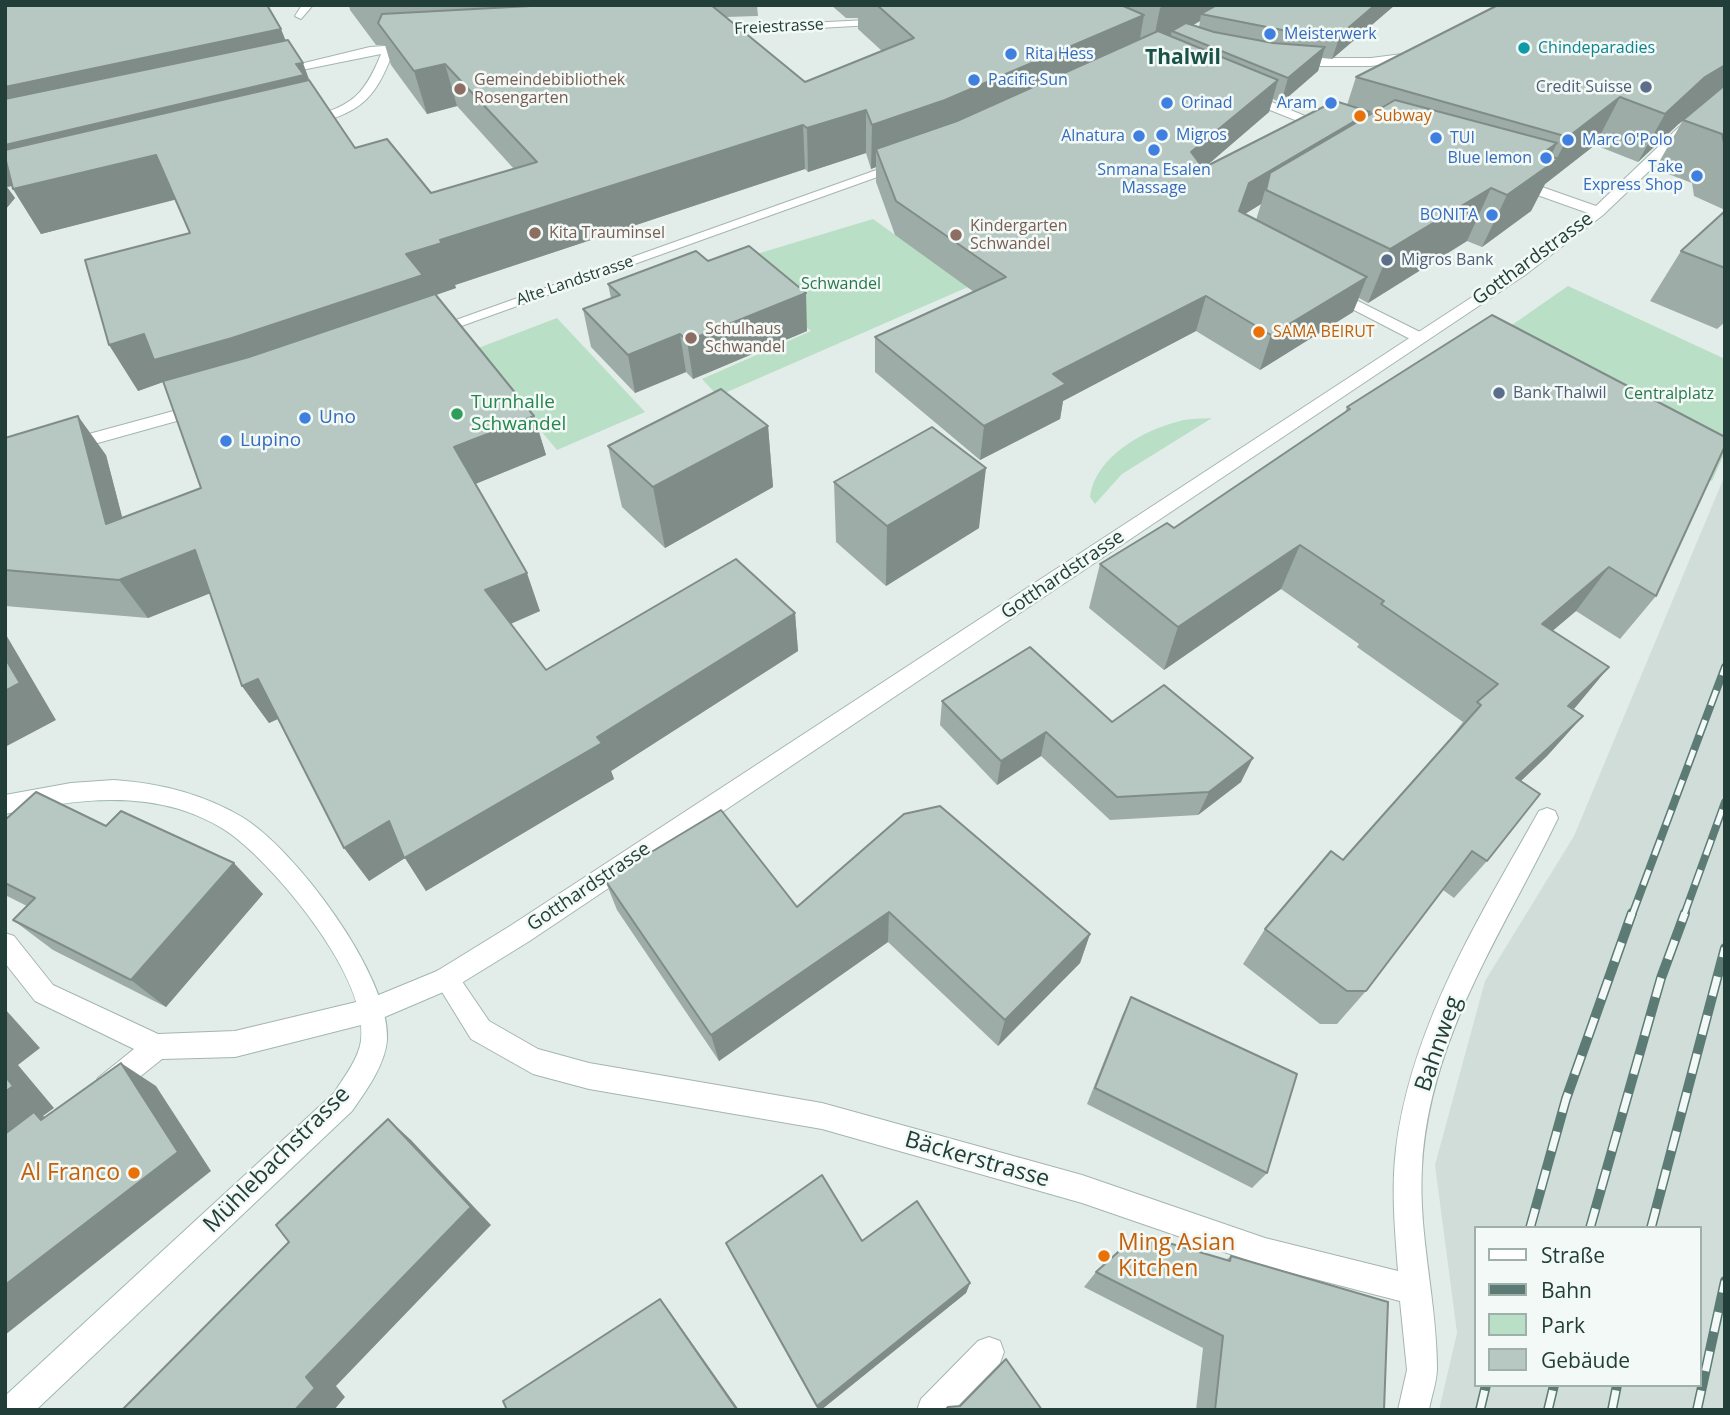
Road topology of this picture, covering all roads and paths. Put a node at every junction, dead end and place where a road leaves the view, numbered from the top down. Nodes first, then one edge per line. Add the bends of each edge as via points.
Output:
1 (903, 21) edge
2 (697, 32) edge
3 (434, 46) edge
4 (389, 48) junction
5 (1429, 54) edge
6 (1281, 61) edge
7 (270, 73) edge
8 (1232, 90) edge
9 (1725, 99) edge
10 (288, 126) edge
11 (1340, 132) edge
12 (915, 161) edge
13 (1498, 177) edge
14 (1598, 212) junction
15 (1322, 288) edge
16 (424, 334) edge
17 (1420, 338) junction
18 (225, 401) edge
19 (53, 449) edge
20 (5, 805) edge
21 (1547, 818) dead end
22 (5, 944) edge
23 (446, 979) junction
24 (373, 1010) junction
25 (157, 1047) junction
26 (92, 1098) edge
27 (1414, 1290) junction
28 (989, 1352) dead end
29 (12, 1410) edge
30 (932, 1410) edge
31 (1413, 1410) edge

1 - 2 street, Freiestrasse
3 - 4 street
4 - 7 street
4 - 10 street via 377,83 361,102
5 - 6 street via 1371,62
8 - 11 street
9 - 14 street, Gotthardstrasse via 1684,130
12 - 16 street, Alte Landstrasse
13 - 14 street
14 - 17 street, Gotthardstrasse via 1520,272
15 - 17 street
17 - 23 street, Gotthardstrasse
18 - 19 street
20 - 24 street, Mühlebachstrasse via 71,792 139,791 188,803 241,828 266,849 322,919 359,972
21 - 27 street, Bahnweg via 1471,957 1432,1058 1412,1131 1408,1207
22 - 25 street via 44,993
23 - 24 street, Gotthardstrasse
23 - 27 street, Bäckerstrasse via 480,1030 533,1061 589,1076 822,1116 1082,1189 1265,1252
24 - 25 street, Gotthardstrasse via 235,1044
24 - 29 street, Mühlebachstrasse via 371,1050 343,1102
25 - 26 street
27 - 31 street via 1422,1370
28 - 30 street

